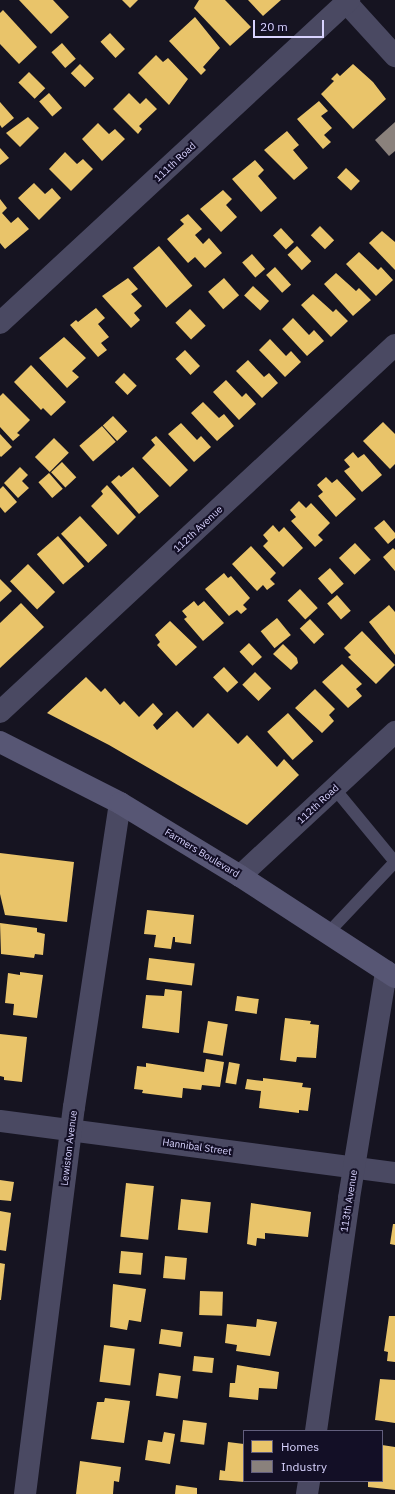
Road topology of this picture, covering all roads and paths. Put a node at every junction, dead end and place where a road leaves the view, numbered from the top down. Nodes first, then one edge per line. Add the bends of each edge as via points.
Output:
1 (346, 1) edge
2 (395, 56) edge
3 (0, 323) edge
4 (395, 345) edge
5 (0, 712) edge
6 (395, 732) edge
7 (0, 742) edge
8 (334, 788) junction
9 (120, 804) junction
10 (240, 876) junction
11 (328, 933) junction
12 (391, 974) edge
13 (0, 1122) edge
14 (71, 1130) junction
15 (354, 1168) junction
16 (395, 1172) edge
17 (316, 1430) edge
18 (309, 1482) edge
19 (25, 1494) edge
20 (307, 1494) edge

1 - 2 street
1 - 3 street, 111th Road
4 - 5 street, 112th Avenue
6 - 8 street, 112th Road
7 - 9 main road, Farmers Boulevard
8 - 10 street, 112th Road
8 - 11 lane via 395,862
9 - 10 main road, Farmers Boulevard
9 - 14 street, Lewiston Avenue
10 - 11 main road, Farmers Boulevard
11 - 12 main road, Farmers Boulevard
12 - 15 street, 113th Avenue
13 - 14 street, Hannibal Street
14 - 15 street, Hannibal Street
14 - 19 street, Lewiston Avenue
15 - 16 street, Hannibal Street
15 - 17 street, 113th Avenue
18 - 20 street

